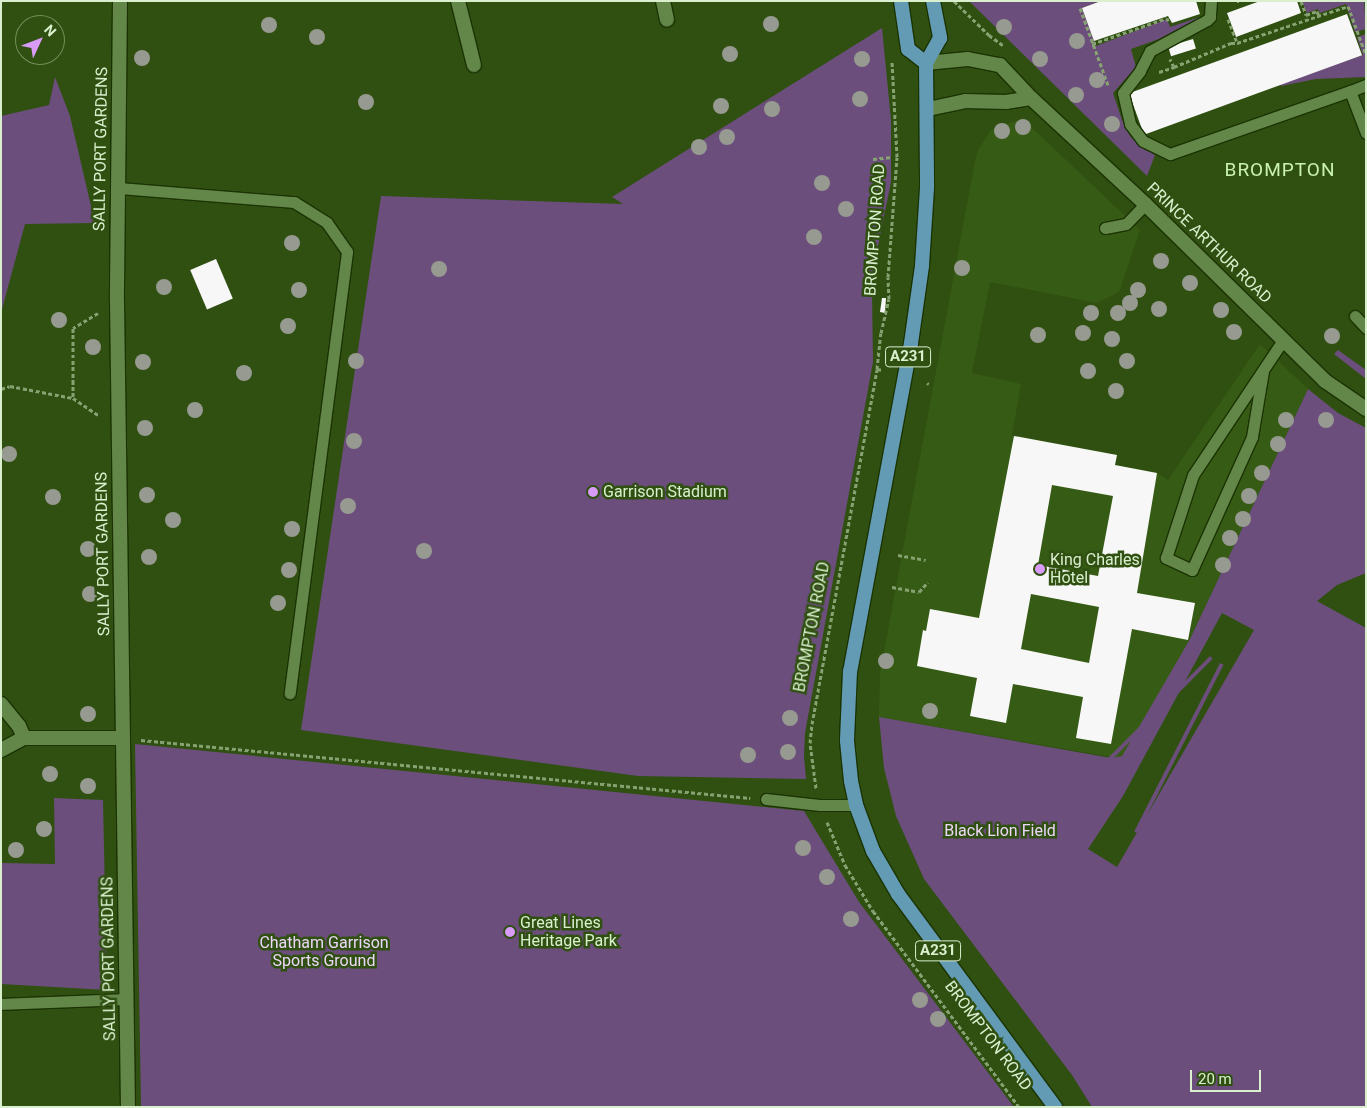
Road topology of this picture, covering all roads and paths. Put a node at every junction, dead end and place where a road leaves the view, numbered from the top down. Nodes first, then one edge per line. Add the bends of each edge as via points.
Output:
1 (120, 1) edge
2 (458, 1) edge
3 (663, 1) edge
4 (901, 1) edge
5 (933, 1) edge
6 (1211, 1) edge
7 (1301, 1) edge
8 (1080, 8) dead end
9 (1319, 16) junction
10 (668, 20) dead end
11 (1170, 26) dead end
12 (1232, 28) dead end
13 (1237, 43) junction
14 (1092, 44) junction
15 (891, 53) dead end
16 (1366, 56) edge
17 (926, 64) junction
18 (474, 65) dead end
19 (1174, 67) dead end
20 (1366, 85) edge
21 (1108, 86) dead end
22 (1350, 91) junction
23 (1031, 98) junction
24 (928, 110) junction
25 (1366, 133) edge
26 (892, 157) dead end
27 (873, 159) dead end
28 (119, 188) junction
29 (1145, 204) junction
30 (1105, 228) dead end
31 (117, 301) junction
32 (1355, 316) dead end
33 (1366, 328) edge
34 (1283, 340) junction
35 (877, 369) junction
36 (883, 370) dead end
37 (1263, 371) junction
38 (1, 389) edge
39 (73, 398) junction
40 (1366, 409) edge
41 (119, 428) junction
42 (898, 555) dead end
43 (926, 560) dead end
44 (928, 582) dead end
45 (892, 587) dead end
46 (290, 694) dead end
47 (1, 704) edge
48 (24, 738) junction
49 (123, 738) junction
50 (1, 750) edge
51 (766, 799) joint
52 (820, 805) junction
53 (856, 805) junction
54 (127, 1000) junction
55 (1, 1004) edge
56 (128, 1107) edge
57 (1019, 1107) edge
58 (1054, 1107) edge

1 - 28 street, SALLY PORT GARDENS
2 - 18 street
3 - 10 street
4 - 17 main road via 908,49
5 - 17 main road via 940,38
6 - 22 lane via 1210,17 1150,51 1123,93 1130,124 1143,141 1170,154
7 - 9 path via 1306,15 1317,12
8 - 14 path
9 - 13 path
9 - 16 path via 1348,6
11 - 14 path via 1167,18
12 - 13 path
13 - 19 path via 1211,50
14 - 21 path
15 - 35 path, BROMPTON ROAD via 898,157 889,299
17 - 23 street, PRINCE ARTHUR ROAD via 968,59 1000,65
17 - 24 main road, A231
20 - 22 lane
22 - 25 lane
23 - 24 street via 1006,102 965,101
23 - 29 street, PRINCE ARTHUR ROAD
24 - 53 main road, BROMPTON ROAD / A231 via 922,266 914,324 850,672 847,741
26 - 27 path
28 - 31 street, SALLY PORT GARDENS
28 - 46 lane via 294,202 327,223 347,252
29 - 30 lane via 1126,224
29 - 34 street, PRINCE ARTHUR ROAD
31 - 39 path via 73,328
31 - 41 street, SALLY PORT GARDENS
32 - 33 lane
34 - 37 lane
34 - 40 street, PRINCE ARTHUR ROAD via 1325,381
35 - 36 path
35 - 52 path, BROMPTON ROAD via 812,724 810,743
37 - 37 lane via 1193,475 1166,558 1192,570 1252,436
38 - 39 path via 10,386
39 - 41 path
41 - 49 street, SALLY PORT GARDENS
42 - 43 path
44 - 45 path via 919,592
47 - 48 street via 19,726
48 - 49 street
48 - 50 street
49 - 51 path
49 - 54 street, SALLY PORT GARDENS
51 - 52 lane
52 - 53 lane
52 - 57 path, BROMPTON ROAD via 845,865 873,911
53 - 58 main road, BROMPTON ROAD / A231 via 873,851 898,894
54 - 55 lane
54 - 56 street, SALLY PORT GARDENS

